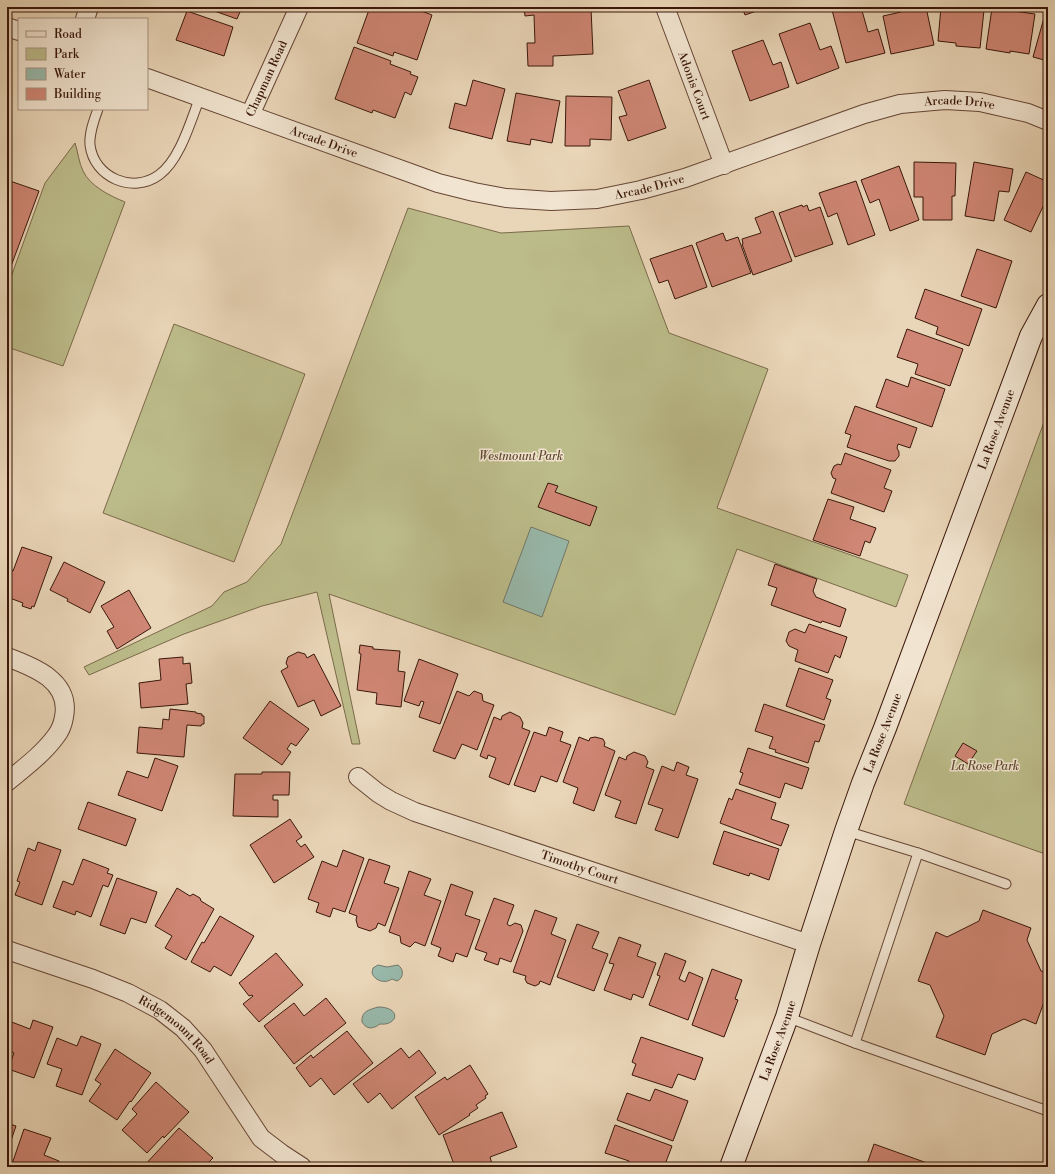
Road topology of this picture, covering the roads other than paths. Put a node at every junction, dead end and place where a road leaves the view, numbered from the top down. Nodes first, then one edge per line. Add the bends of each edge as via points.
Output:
1 (89, 7) edge
2 (299, 7) edge
3 (665, 7) edge
4 (85, 18) edge
5 (7, 27) edge
6 (18, 31) edge
7 (148, 78) edge
8 (200, 97) junction
9 (98, 110) edge
10 (250, 115) junction
11 (1048, 120) edge
12 (724, 165) junction
13 (1048, 305) edge
14 (7, 657) edge
15 (358, 777) dead end
16 (7, 782) edge
17 (846, 831) junction
18 (918, 853) junction
19 (1006, 884) dead end
20 (809, 944) junction
21 (7, 950) edge
22 (787, 1017) junction
23 (855, 1043) junction
24 (1048, 1111) edge
25 (302, 1167) edge
26 (731, 1167) edge

1 - 4 street
2 - 10 street, Chapman Road
3 - 12 street, Adonis Court
5 - 6 street
7 - 8 street, Chapman Road
8 - 9 lane via 189,127 169,165 160,175 136,184 114,180 95,161 90,144
8 - 10 street, Chapman Road
10 - 12 street, Arcade Drive via 438,182 506,198 551,201 598,199 641,190
11 - 12 street, Arcade Drive via 980,102 945,100 900,104 864,114
13 - 17 street, La Rose Avenue via 1031,336
14 - 16 street via 23,662 49,677 64,697 66,708 58,735 48,747
15 - 20 street, Timothy Court via 391,802 415,812
17 - 18 lane
17 - 20 street, La Rose Avenue
18 - 19 lane
18 - 23 lane
20 - 22 street, La Rose Avenue
21 - 25 street, Ridgemount Road via 93,979 160,1010 183,1028 202,1050 261,1138
22 - 23 lane
22 - 26 street, La Rose Avenue
23 - 24 lane

